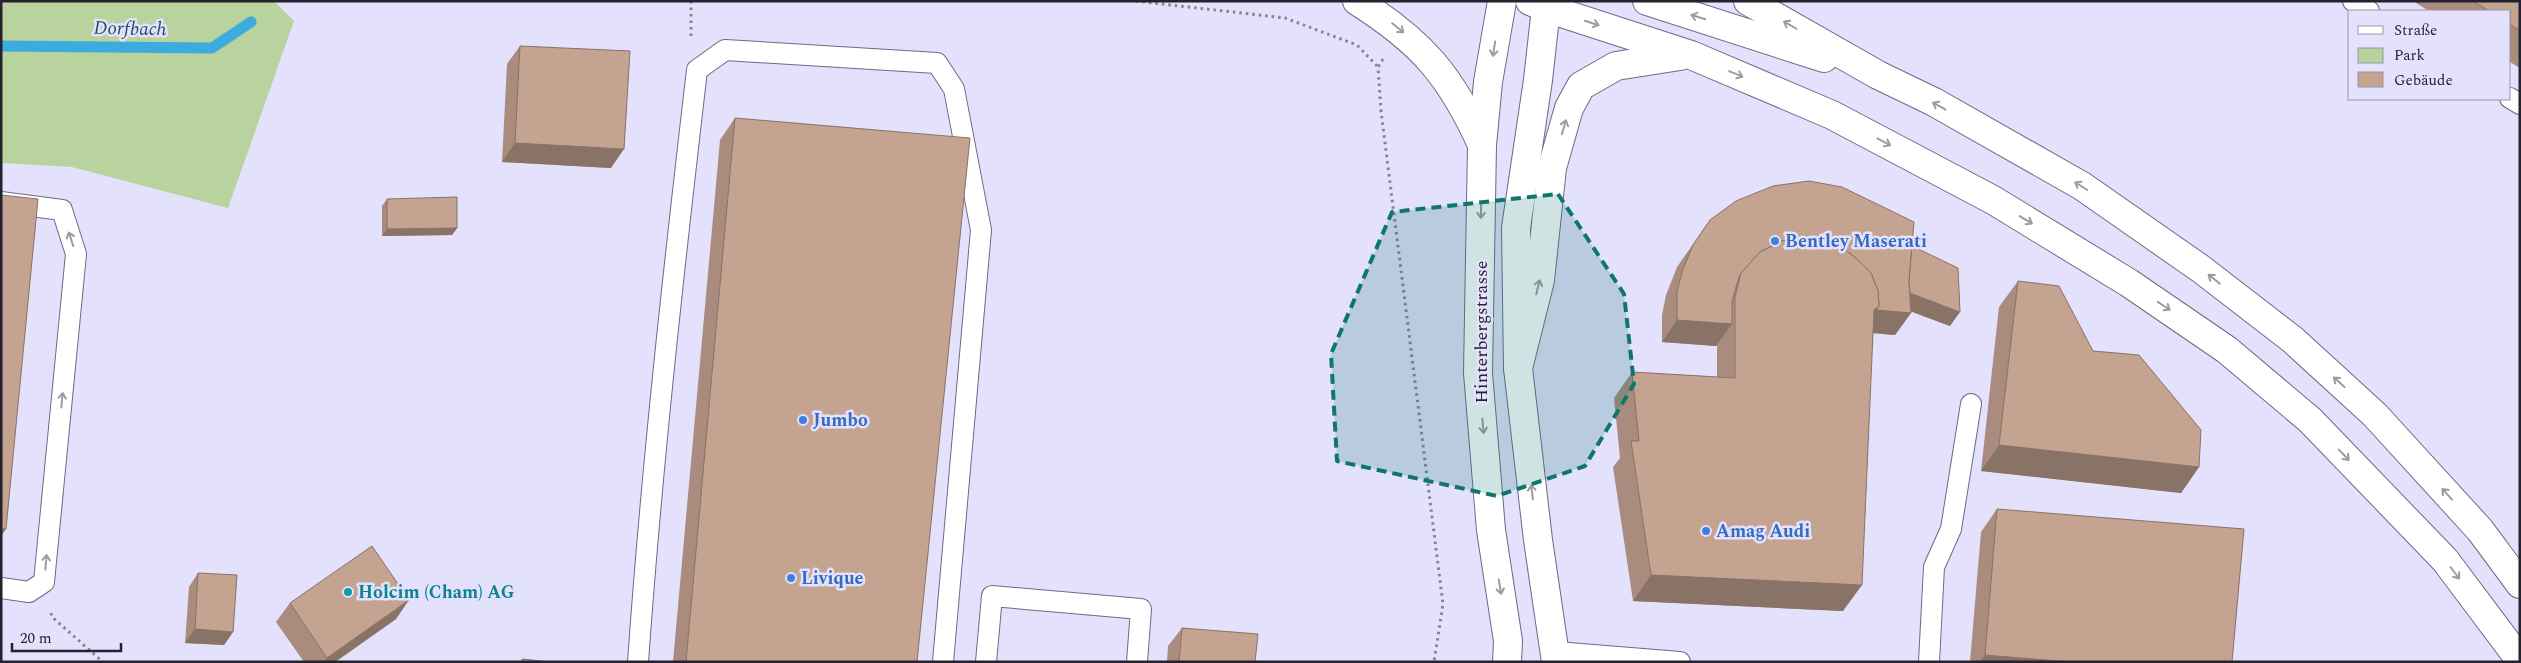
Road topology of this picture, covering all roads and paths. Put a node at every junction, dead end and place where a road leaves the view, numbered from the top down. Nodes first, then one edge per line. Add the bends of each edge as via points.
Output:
1 (1136, 1) edge
2 (1357, 1) edge
3 (1502, 1) edge
4 (1647, 1) edge
5 (1748, 1) edge
6 (2353, 1) edge
7 (1541, 3) edge
8 (2367, 10) edge
9 (1691, 56) junction
10 (1878, 75) junction
11 (1482, 145) junction
12 (1, 202) edge
13 (1518, 368) junction
14 (1971, 404) dead end
15 (44, 582) junction
16 (2520, 584) edge
17 (1, 588) edge
18 (1556, 657) edge
19 (2520, 660) edge
20 (103, 662) edge
21 (638, 662) edge
22 (944, 662) edge
23 (986, 662) edge
24 (1137, 662) edge
25 (1434, 662) edge
26 (1507, 662) edge
27 (1680, 662) edge
28 (1929, 662) edge

1 - 25 path via 1285,18 1357,45 1378,67 1383,130 1443,604
2 -> 11 main road via 1402,31 1433,61 1464,104
3 -> 11 main road, Hinterbergstrasse via 1488,82
10 -> 4 main road
10 -> 5 main road
6 - 8 lane
7 -> 9 main road
7 - 13 main road, Hinterbergstrasse via 1538,80 1516,228
13 -> 9 main road via 1540,280 1552,168 1569,108 1581,86 1616,66 1656,58
9 -> 19 main road via 1832,115 1993,200 2129,282 2227,350 2310,420 2446,560
16 -> 10 main road via 2480,530 2375,415 2293,340 2201,269 2082,186 1934,102
11 -> 26 main road, Hinterbergstrasse via 1478,373 1491,530 1508,641
15 -> 12 lane via 76,254 62,210
18 -> 13 main road, Hinterbergstrasse via 1538,540
14 - 28 lane via 1951,529 1934,567
15 - 17 lane via 29,592
15 - 20 path via 52,617
18 - 27 lane
21 - 22 lane via 669,306 697,70 725,50 937,63 954,89 981,230
23 - 24 lane via 992,596 1141,609

